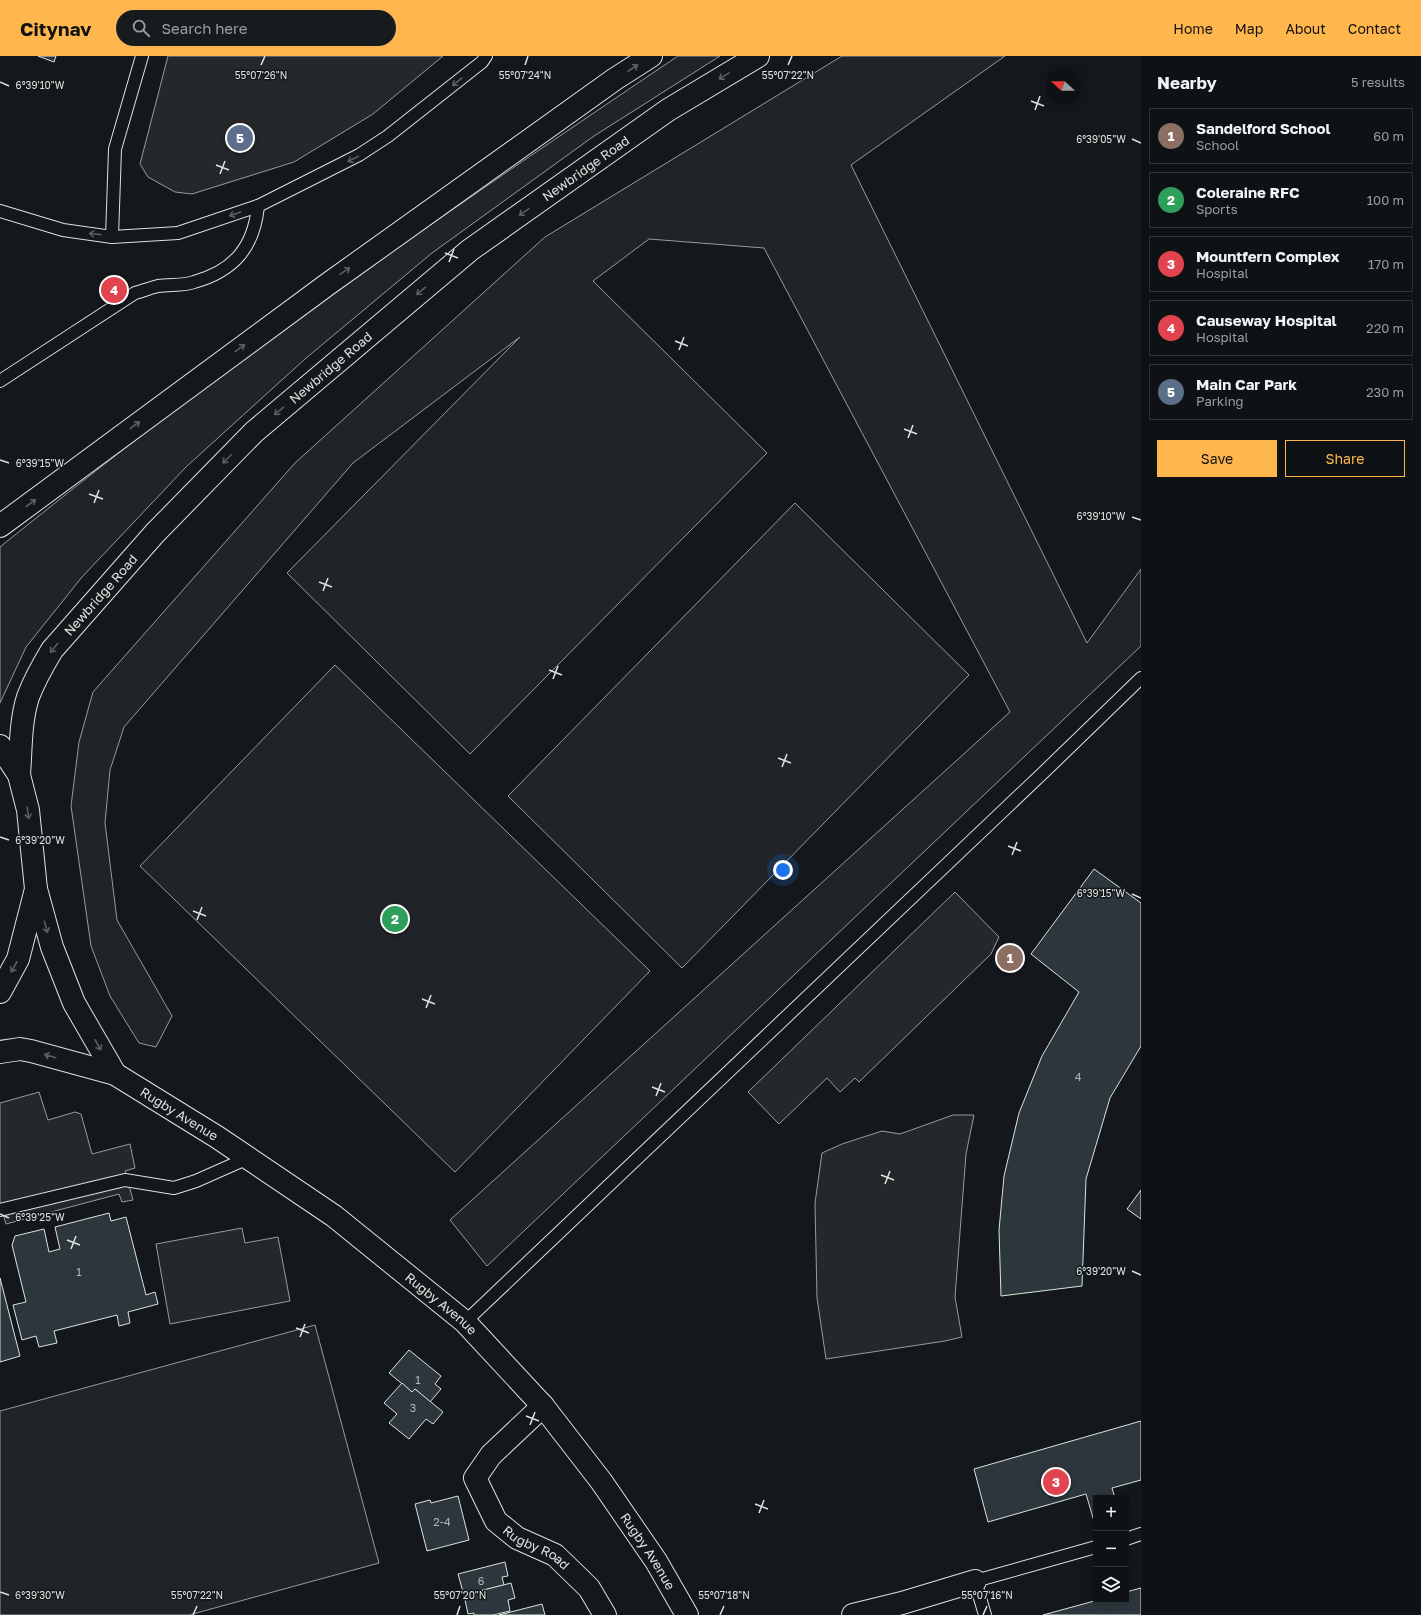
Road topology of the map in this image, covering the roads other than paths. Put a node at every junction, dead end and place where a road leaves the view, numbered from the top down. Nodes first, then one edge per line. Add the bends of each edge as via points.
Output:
1 (142, 56) edge
2 (486, 56) edge
3 (651, 56) edge
4 (758, 56) edge
5 (258, 206) junction
6 (0, 211) edge
7 (112, 237) junction
8 (0, 381) edge
9 (0, 526) edge
10 (1141, 678) edge
11 (0, 746) edge
12 (19, 775) junction
13 (36, 889) junction
14 (0, 992) edge
15 (0, 1052) edge
16 (115, 1074) junction
17 (248, 1158) junction
18 (0, 1210) edge
19 (465, 1322) junction
20 (543, 1406) junction
21 (1141, 1534) edge
22 (1129, 1538) edge
23 (1093, 1548) edge
24 (975, 1581) junction
25 (604, 1615) edge
26 (687, 1615) edge
27 (853, 1615) edge
28 (985, 1615) edge

1 - 7 lane via 115,149
2 -> 5 lane via 443,94 388,136 359,155
9 -> 3 main road via 328,284
4 -> 12 main road, Newbridge Road via 668,110 470,250 254,432 154,533 52,650 28,698 22,731
5 -> 7 lane via 178,233
5 - 8 lane via 250,240 236,260 213,276 193,283 158,286 135,293
7 -> 6 lane via 63,230
10 - 19 lane
11 - 12 main road
12 -> 13 main road via 28,810
13 -> 14 main road via 18,959
13 -> 16 main road, Rugby Avenue via 52,947 74,1003
16 -> 15 main road, Rugby Avenue via 31,1050
16 - 17 main road, Rugby Avenue
17 - 18 lane via 196,1182 174,1188 125,1180
17 - 19 main road, Rugby Avenue via 334,1216
19 - 20 main road, Rugby Avenue
20 - 25 main road, Rugby Road via 491,1455 475,1478 496,1522 517,1538 555,1555 589,1588
20 - 26 main road, Rugby Avenue via 601,1481 656,1561
21 - 22 lane
23 - 24 lane
24 - 27 main road
24 - 28 lane

